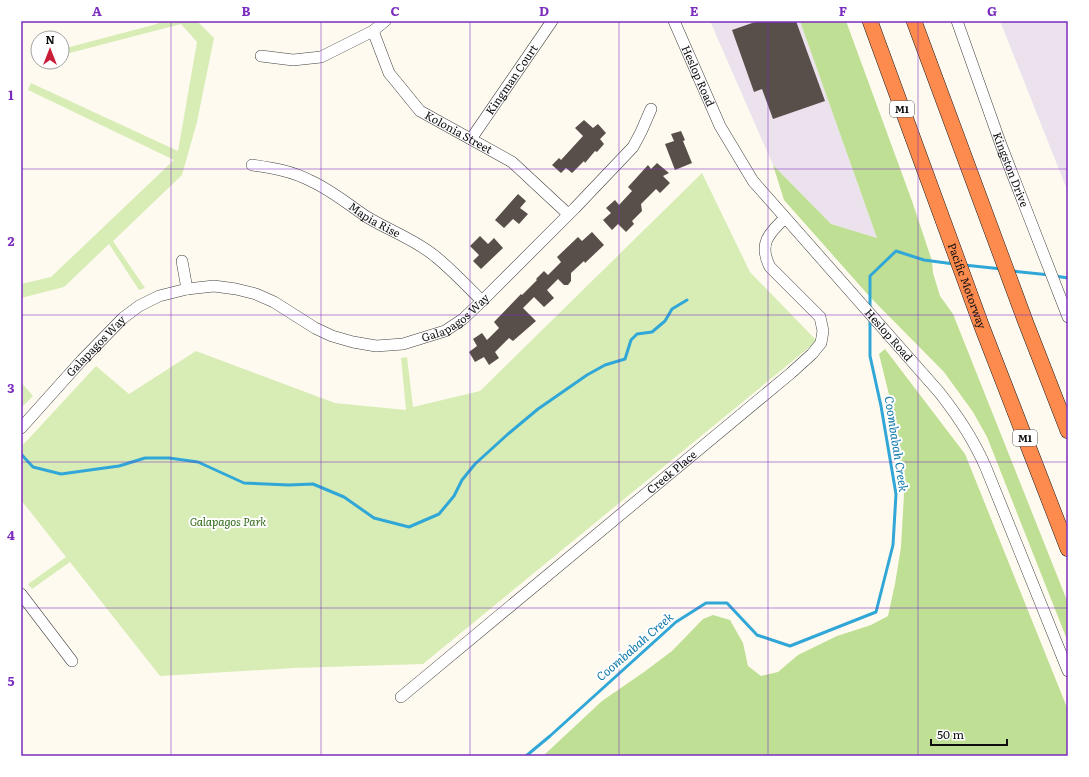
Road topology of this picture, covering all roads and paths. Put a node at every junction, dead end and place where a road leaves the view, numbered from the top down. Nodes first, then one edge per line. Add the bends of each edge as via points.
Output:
1 (385, 21) edge
2 (552, 21) edge
3 (674, 21) edge
4 (870, 21) edge
5 (914, 21) edge
6 (957, 21) edge
7 (373, 31) junction
8 (261, 56) dead end
9 (651, 110) dead end
10 (471, 139) junction
11 (252, 165) dead end
12 (568, 214) junction
13 (785, 218) junction
14 (182, 262) dead end
15 (187, 289) junction
16 (482, 301) junction
17 (1067, 315) edge
18 (21, 428) edge
19 (1068, 431) edge
20 (1068, 549) edge
21 (21, 594) edge
22 (72, 661) dead end
23 (1068, 671) edge
24 (401, 697) dead end

1 - 7 street
2 - 10 street, Kingman Court
3 - 13 street, Heslop Road via 720,126 753,181
4 - 20 highway, Pacific Motorway / M1 via 982,327
5 - 19 highway
6 - 17 street, Kingston Drive via 1001,145
7 - 8 street via 320,57 293,60
7 - 10 street, Kolonia Street via 390,73 420,111
9 - 12 street, Galapagos Way via 633,147
10 - 12 street, Kolonia Street via 512,162
11 - 16 street, Mapia Rise via 289,172 317,184 379,224 421,246
12 - 16 street, Galapagos Way
13 - 23 street, Heslop Road via 921,372 953,410 972,438
13 - 24 street, Creek Place via 766,240 766,258 770,267 820,317 823,331 821,343 791,373
14 - 15 street
15 - 16 street, Galapagos Way via 214,286 256,294 332,336 376,346 403,344 445,331
15 - 18 street, Galapagos Way via 158,296 123,318
21 - 22 street

